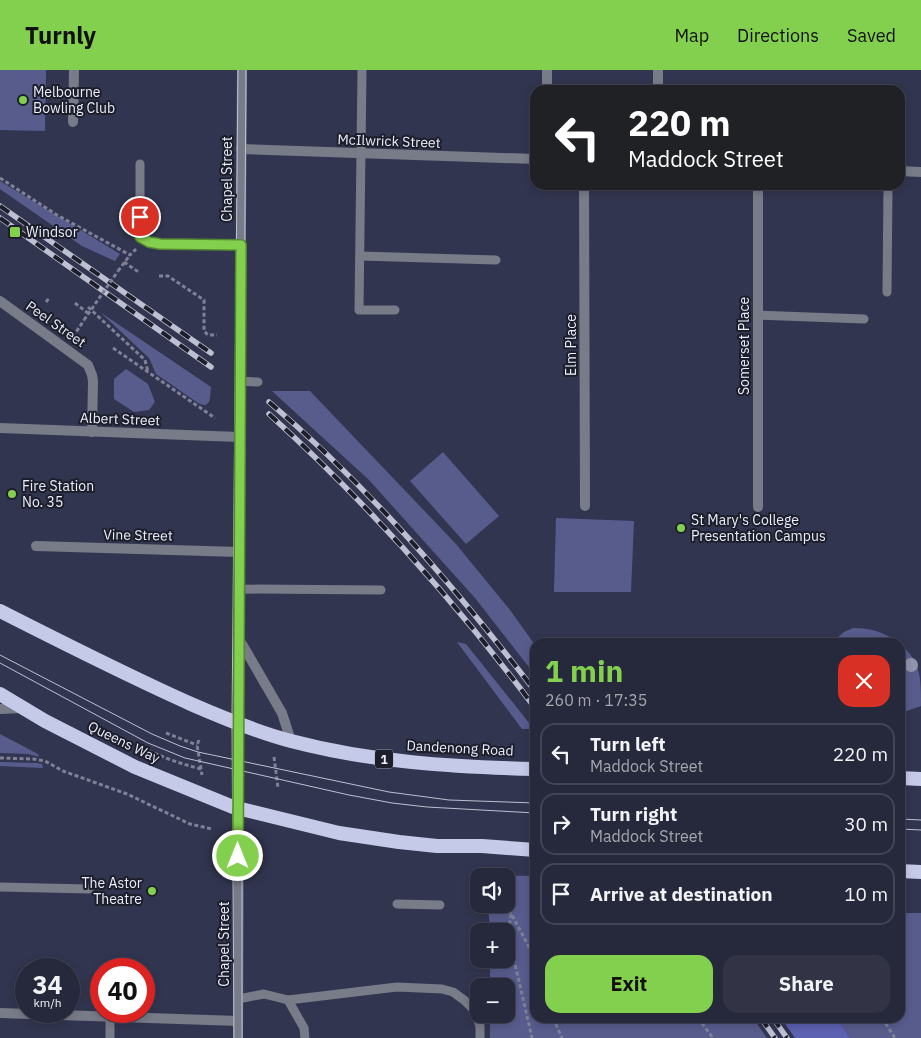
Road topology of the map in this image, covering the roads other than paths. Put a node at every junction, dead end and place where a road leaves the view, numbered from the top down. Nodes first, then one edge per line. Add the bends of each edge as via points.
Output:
1 (74, 70) edge
2 (242, 70) edge
3 (362, 70) edge
4 (547, 70) edge
5 (658, 70) edge
6 (547, 85) edge
7 (658, 85) edge
8 (74, 122) dead end
9 (241, 149) junction
10 (360, 154) junction
11 (530, 159) edge
12 (140, 164) dead end
13 (905, 171) edge
14 (921, 172) edge
15 (584, 190) edge
16 (758, 190) edge
17 (888, 190) edge
18 (140, 217) joint
19 (241, 245) junction
20 (360, 256) junction
21 (496, 260) dead end
22 (887, 292) dead end
23 (0, 301) edge
24 (395, 310) dead end
25 (758, 315) junction
26 (864, 319) dead end
27 (240, 381) junction
28 (258, 382) dead end
29 (0, 428) edge
30 (92, 432) junction
31 (239, 437) junction
32 (585, 506) dead end
33 (758, 507) dead end
34 (36, 546) dead end
35 (239, 552) junction
36 (238, 589) junction
37 (381, 590) dead end
38 (0, 611) edge
39 (238, 641) junction
40 (0, 694) edge
41 (22, 708) junction
42 (0, 709) edge
43 (238, 723) junction
44 (290, 741) junction
45 (530, 769) edge
46 (905, 778) edge
47 (921, 779) edge
48 (238, 808) junction
49 (530, 850) edge
50 (905, 871) edge
51 (921, 872) edge
52 (0, 887) edge
53 (89, 889) dead end
54 (397, 904) dead end
55 (440, 905) dead end
56 (238, 999) junction
57 (288, 1000) junction
58 (0, 1013) edge
59 (90, 1016) edge
60 (155, 1018) edge
61 (238, 1021) junction
62 (110, 1023) edge
63 (110, 1038) edge
64 (238, 1038) edge
65 (305, 1038) edge
66 (480, 1038) edge

1 - 8 street
2 - 9 street, Chapel Street
3 - 10 lane
4 - 6 street
5 - 7 street
9 - 10 street, McIlwrick Street
9 - 19 street, Chapel Street
10 - 11 street, McIlwrick Street
10 - 20 lane
12 - 18 lane
13 - 14 street
15 - 32 street, Elm Place
16 - 25 street, Somerset Place
17 - 22 lane
18 - 19 street via 140,237 149,242
19 - 27 street, Chapel Street, bridge
20 - 21 lane
20 - 24 lane via 359,310
23 - 30 street, Peel Street via 88,365 93,381
25 - 26 lane
25 - 33 street, Somerset Place
27 - 28 lane, bridge
27 - 31 street, Chapel Street, bridge
29 - 30 street, Albert Street
30 - 31 street, Albert Street
31 - 35 street, Chapel Street
34 - 35 street, Vine Street
35 - 36 street, Chapel Street
36 - 37 lane
36 - 39 street, Chapel Street
38 - 43 highway, 1 via 151,686
39 - 43 street, Chapel Street
39 - 44 street via 282,713
40 - 41 highway, Queens Way
41 - 42 street
41 - 48 highway, Queens Way via 135,767
43 - 44 highway, Dandenong Road / 1
43 - 48 street, Chapel Street
44 - 45 highway, Dandenong Road / 1 via 380,759 473,768
46 - 47 highway
48 - 49 highway via 339,833 399,842
48 - 56 street, Chapel Street
50 - 51 highway
52 - 53 lane
54 - 55 lane
56 - 57 lane via 264,994
56 - 61 street, Chapel Street
57 - 65 lane via 304,1028
57 - 66 lane via 397,987 442,989 459,996 474,1010 480,1026
58 - 59 street
60 - 61 street
61 - 64 street, Chapel Street
62 - 63 lane

